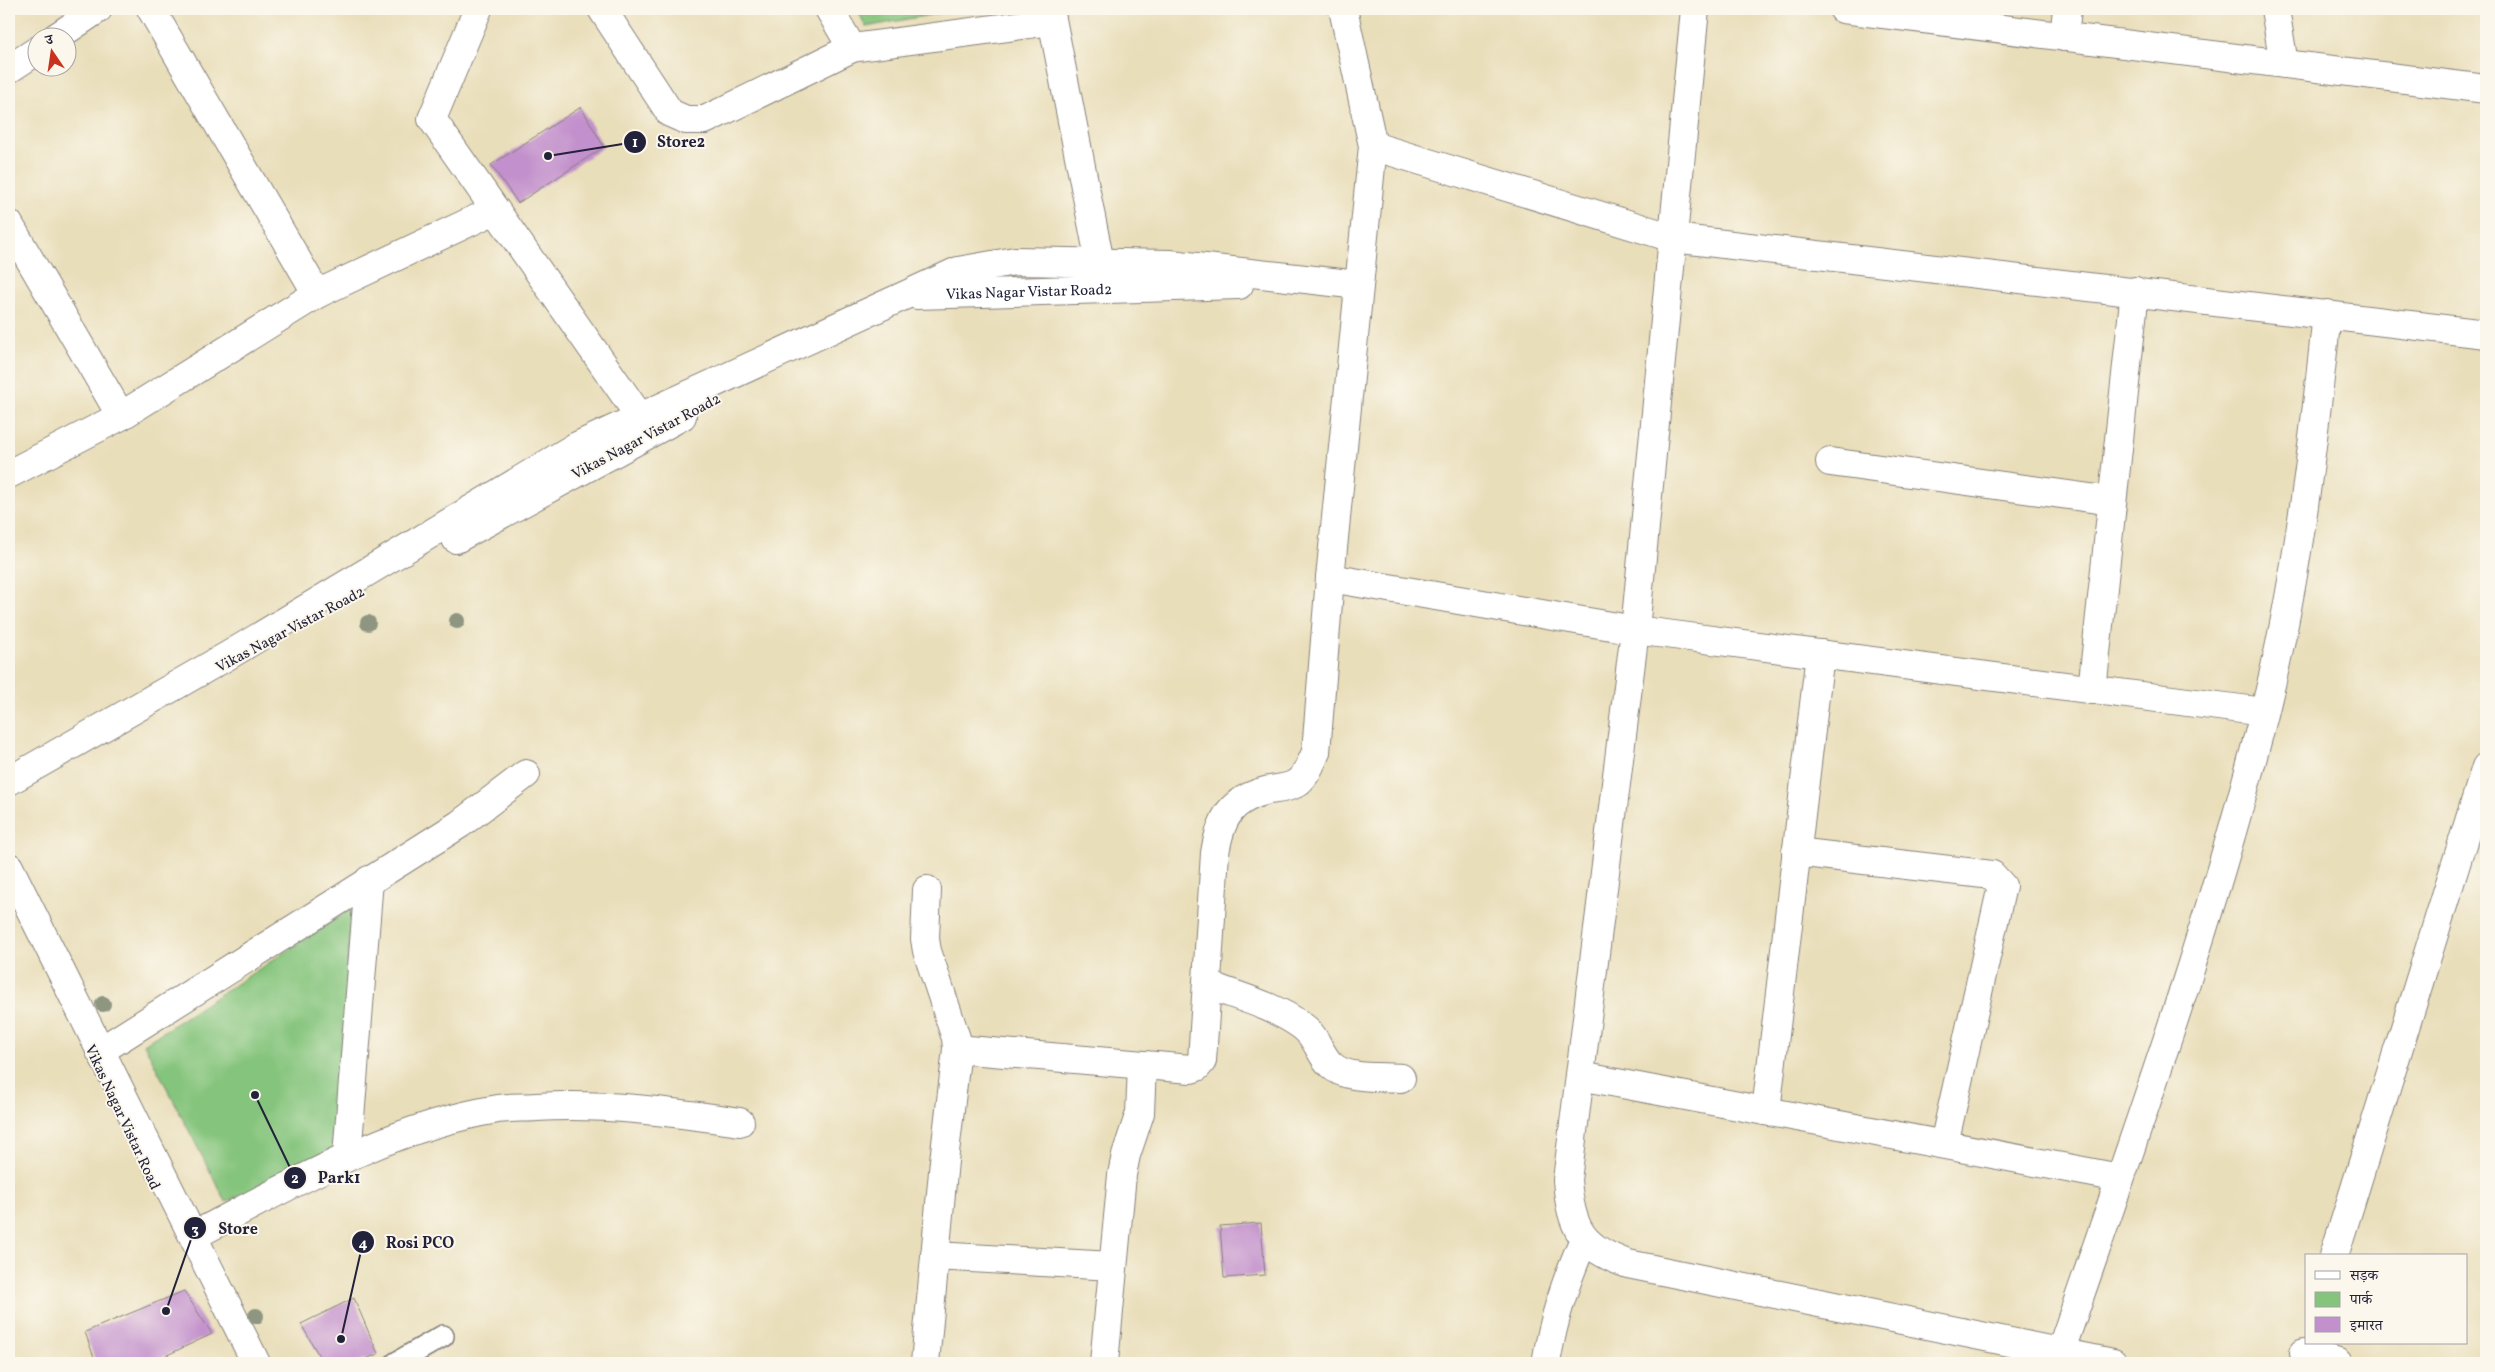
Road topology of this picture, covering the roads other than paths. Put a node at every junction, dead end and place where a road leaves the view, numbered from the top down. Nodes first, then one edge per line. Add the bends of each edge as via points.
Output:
1 (98, 9) edge
2 (151, 9) edge
3 (478, 9) edge
4 (602, 9) edge
5 (829, 9) edge
6 (1343, 9) edge
7 (1694, 9) edge
8 (1843, 9) edge
9 (2068, 9) edge
10 (2275, 9) edge
11 (1051, 15) edge
12 (70, 28) edge
13 (2064, 37) junction
14 (852, 48) junction
15 (28, 57) edge
16 (2284, 64) junction
17 (9, 69) edge
18 (2486, 90) edge
19 (1373, 146) junction
20 (494, 210) junction
21 (9, 224) edge
22 (1673, 238) junction
23 (1100, 263) junction
24 (1347, 283) junction
25 (2135, 291) junction
26 (317, 294) junction
27 (904, 296) junction
28 (2327, 314) junction
29 (2486, 334) edge
30 (120, 416) junction
31 (640, 417) junction
32 (1830, 462) dead end
33 (9, 474) edge
34 (2112, 501) junction
35 (1330, 578) junction
36 (1635, 630) junction
37 (1820, 654) junction
38 (2092, 690) junction
39 (2264, 712) junction
40 (2486, 767) edge
41 (526, 774) dead end
42 (9, 781) edge
43 (1796, 852) junction
44 (9, 867) edge
45 (9, 872) edge
46 (369, 880) junction
47 (927, 890) dead end
48 (1208, 985) junction
49 (957, 1049) junction
50 (100, 1051) junction
51 (1142, 1064) junction
52 (1580, 1076) junction
53 (1401, 1078) dead end
54 (1766, 1111) junction
55 (740, 1122) dead end
56 (1944, 1144) junction
57 (347, 1156) junction
58 (2120, 1178) junction
59 (193, 1236) junction
60 (1584, 1239) junction
61 (2335, 1254) edge
62 (935, 1256) junction
63 (1113, 1266) junction
64 (443, 1336) dead end
65 (2060, 1353) junction
66 (2304, 1353) edge
67 (238, 1363) edge
68 (256, 1363) edge
69 (396, 1363) edge
70 (925, 1363) edge
71 (1104, 1363) edge
72 (1546, 1363) edge
73 (2112, 1363) edge
74 (2338, 1363) edge

1 - 12 street
2 - 26 street
3 - 20 street via 432,120
4 - 14 street via 670,112 686,120 705,120 717,115
5 - 14 street
6 - 19 street
7 - 22 street
8 - 13 street
9 - 13 street
10 - 16 street
11 - 14 street
11 - 23 street
13 - 16 street
15 - 17 street
16 - 18 street
19 - 22 street
19 - 24 street
20 - 26 street
20 - 31 street
21 - 30 street
22 - 25 street
22 - 36 street
23 - 24 street via 1170,264
23 - 27 street via 1015,261 958,271
24 - 27 street, Vikas Nagar Vistar Road2
24 - 35 street
25 - 28 street
25 - 34 street
26 - 30 street
27 - 31 street
27 - 42 street, Vikas Nagar Vistar Road2
28 - 29 street
28 - 39 street via 2312,457 2290,592
30 - 33 street
31 - 42 street via 575,446 228,655
32 - 34 street
34 - 38 street
35 - 36 street
35 - 48 street via 1316,752 1308,771 1295,784 1252,794 1238,802 1219,829
36 - 37 street
36 - 52 street
37 - 38 street
37 - 43 street
38 - 39 street
39 - 58 street via 2170,1032
40 - 61 street
41 - 46 street via 460,824
43 - 54 street
43 - 56 street via 1992,876 2002,886
44 - 50 street
45 - 67 street, Vikas Nagar Vistar Road
46 - 50 street
46 - 57 street
47 - 49 street via 927,951
48 - 51 street via 1202,1061 1197,1067
48 - 53 street via 1302,1025 1312,1034 1331,1065 1341,1072
49 - 51 street
49 - 62 street
50 - 59 street
51 - 63 street via 1140,1113 1122,1175
52 - 54 street
52 - 60 street via 1567,1180 1572,1216
54 - 56 street
55 - 57 street via 651,1110 573,1105 500,1109 443,1120
56 - 58 street
57 - 59 street
58 - 65 street
59 - 68 street
60 - 65 street via 1605,1256 1628,1264
60 - 72 street via 1564,1284
62 - 63 street
62 - 70 street
63 - 71 street
64 - 69 lane
65 - 73 street
66 - 74 street

